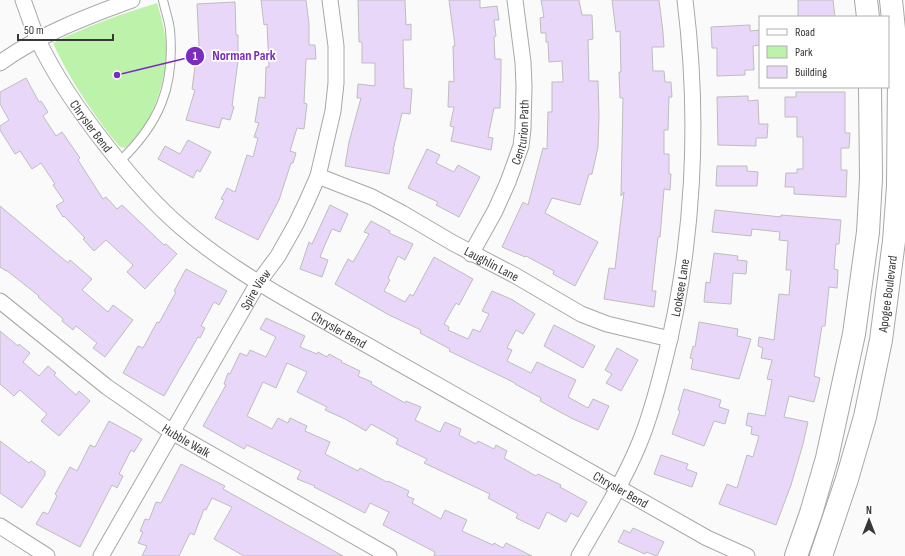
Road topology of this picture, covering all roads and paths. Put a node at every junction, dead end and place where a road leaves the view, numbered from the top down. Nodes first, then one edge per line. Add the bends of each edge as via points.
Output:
1 (23, 0) edge
2 (132, 0) edge
3 (163, 0) edge
4 (330, 0) edge
5 (514, 0) edge
6 (685, 0) edge
7 (866, 0) edge
8 (891, 0) edge
9 (868, 16) edge
10 (38, 40) junction
11 (0, 63) edge
12 (870, 88) edge
13 (119, 162) junction
14 (318, 176) junction
15 (901, 201) edge
16 (471, 254) junction
17 (258, 282) junction
18 (0, 301) edge
19 (670, 339) junction
20 (172, 432) junction
21 (618, 487) junction
22 (0, 526) edge
23 (47, 556) edge
24 (101, 556) edge
25 (389, 556) edge
26 (579, 556) edge
27 (747, 556) edge
28 (796, 556) edge
29 (821, 556) edge

1 - 10 street, Chrysler Bend
2 - 10 street via 96,13
3 - 13 lane via 170,29 171,68 165,95 149,127
4 - 14 street, Spire View via 336,46 336,83 333,111
5 - 16 street, Centurion Path via 524,86 521,146 495,211
6 - 19 street, Looksee Lane via 690,34 692,167 684,262
7 - 9 street
8 - 15 street, Apogee Boulevard via 899,78
10 - 11 street
10 - 13 street, Chrysler Bend via 71,99
12 - 28 street, Apogee Boulevard via 871,178 868,232 854,334 827,458
13 - 17 street, Chrysler Bend via 150,198 181,227 215,254
14 - 16 street, Laughlin Lane via 402,213
14 - 17 street, Spire View via 308,202 278,256
15 - 29 street, Apogee Boulevard via 881,340 865,417
16 - 19 street, Laughlin Lane via 516,276 581,314 607,324
17 - 20 street, Spire View
17 - 21 street, Chrysler Bend
18 - 20 street, Hubble Walk via 107,387
19 - 21 street, Looksee Lane via 651,413 639,445
20 - 24 street, Spire View
20 - 25 street, Hubble Walk
21 - 26 street, Looksee Lane
21 - 27 street, Chrysler Bend via 707,538
22 - 23 street

